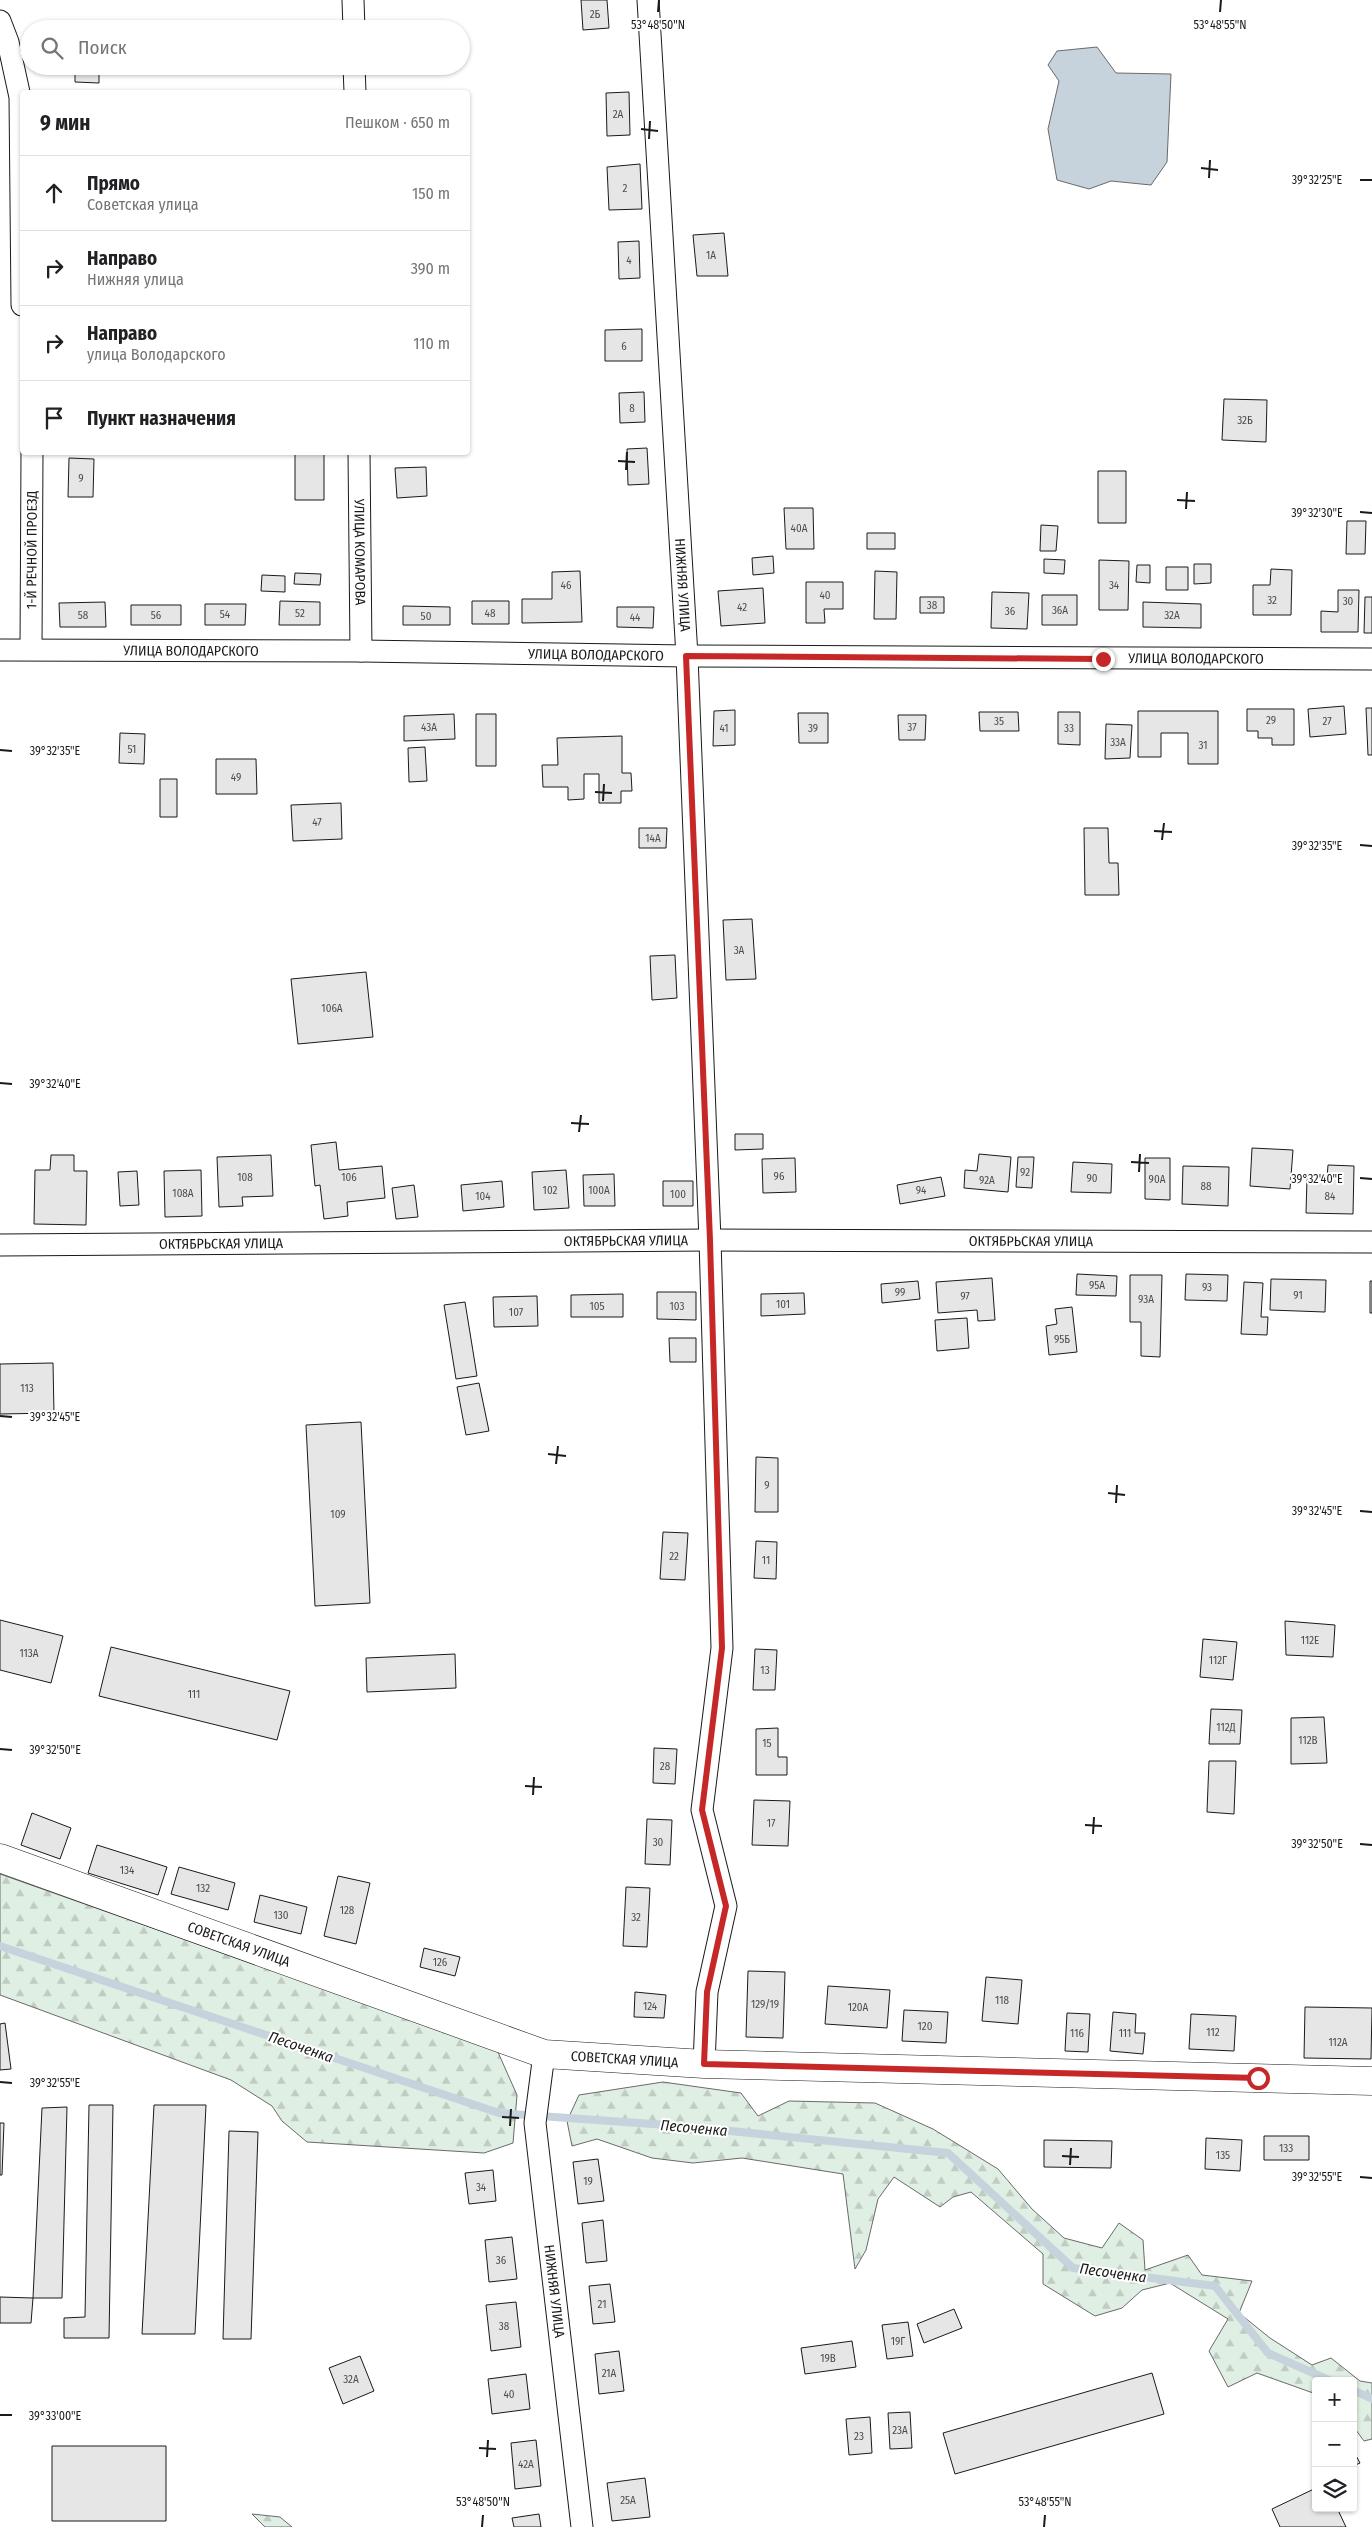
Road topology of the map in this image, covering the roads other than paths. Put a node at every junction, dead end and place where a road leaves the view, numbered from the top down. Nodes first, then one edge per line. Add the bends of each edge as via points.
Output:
1 (354, 0) edge
2 (648, 0) edge
3 (354, 20) edge
4 (0, 21) edge
5 (354, 75) edge
6 (354, 90) edge
7 (20, 97) edge
8 (32, 455) edge
9 (359, 455) edge
10 (31, 649) junction
11 (0, 650) edge
12 (361, 651) junction
13 (686, 656) junction
14 (1372, 659) edge
15 (710, 1240) junction
16 (1372, 1242) edge
17 (0, 1245) edge
18 (0, 1858) edge
19 (544, 2054) junction
20 (704, 2064) junction
21 (1372, 2081) edge
22 (582, 2527) edge

1 - 3 street
2 - 13 street, НИЖНЯЯ УЛИЦА
4 - 7 street
5 - 6 street
8 - 10 street, 1-Й РЕЧНОЙ ПРОЕЗД
9 - 12 street, УЛИЦА КОМАРОВА
10 - 11 street, УЛИЦА ВОЛОДАРСКОГО
10 - 12 street, УЛИЦА ВОЛОДАРСКОГО
12 - 13 street, УЛИЦА ВОЛОДАРСКОГО
13 - 14 street, УЛИЦА ВОЛОДАРСКОГО
13 - 15 street, НИЖНЯЯ УЛИЦА
15 - 16 street, ОКТЯБРЬСКАЯ УЛИЦА
15 - 17 street, ОКТЯБРЬСКАЯ УЛИЦА
15 - 20 street, НИЖНЯЯ УЛИЦА via 722,1648 702,1810 726,1906 707,1992
18 - 19 street, СОВЕТСКАЯ УЛИЦА
19 - 20 street, СОВЕТСКАЯ УЛИЦА
19 - 22 street, НИЖНЯЯ УЛИЦА via 535,2123
20 - 21 street, СОВЕТСКАЯ УЛИЦА

